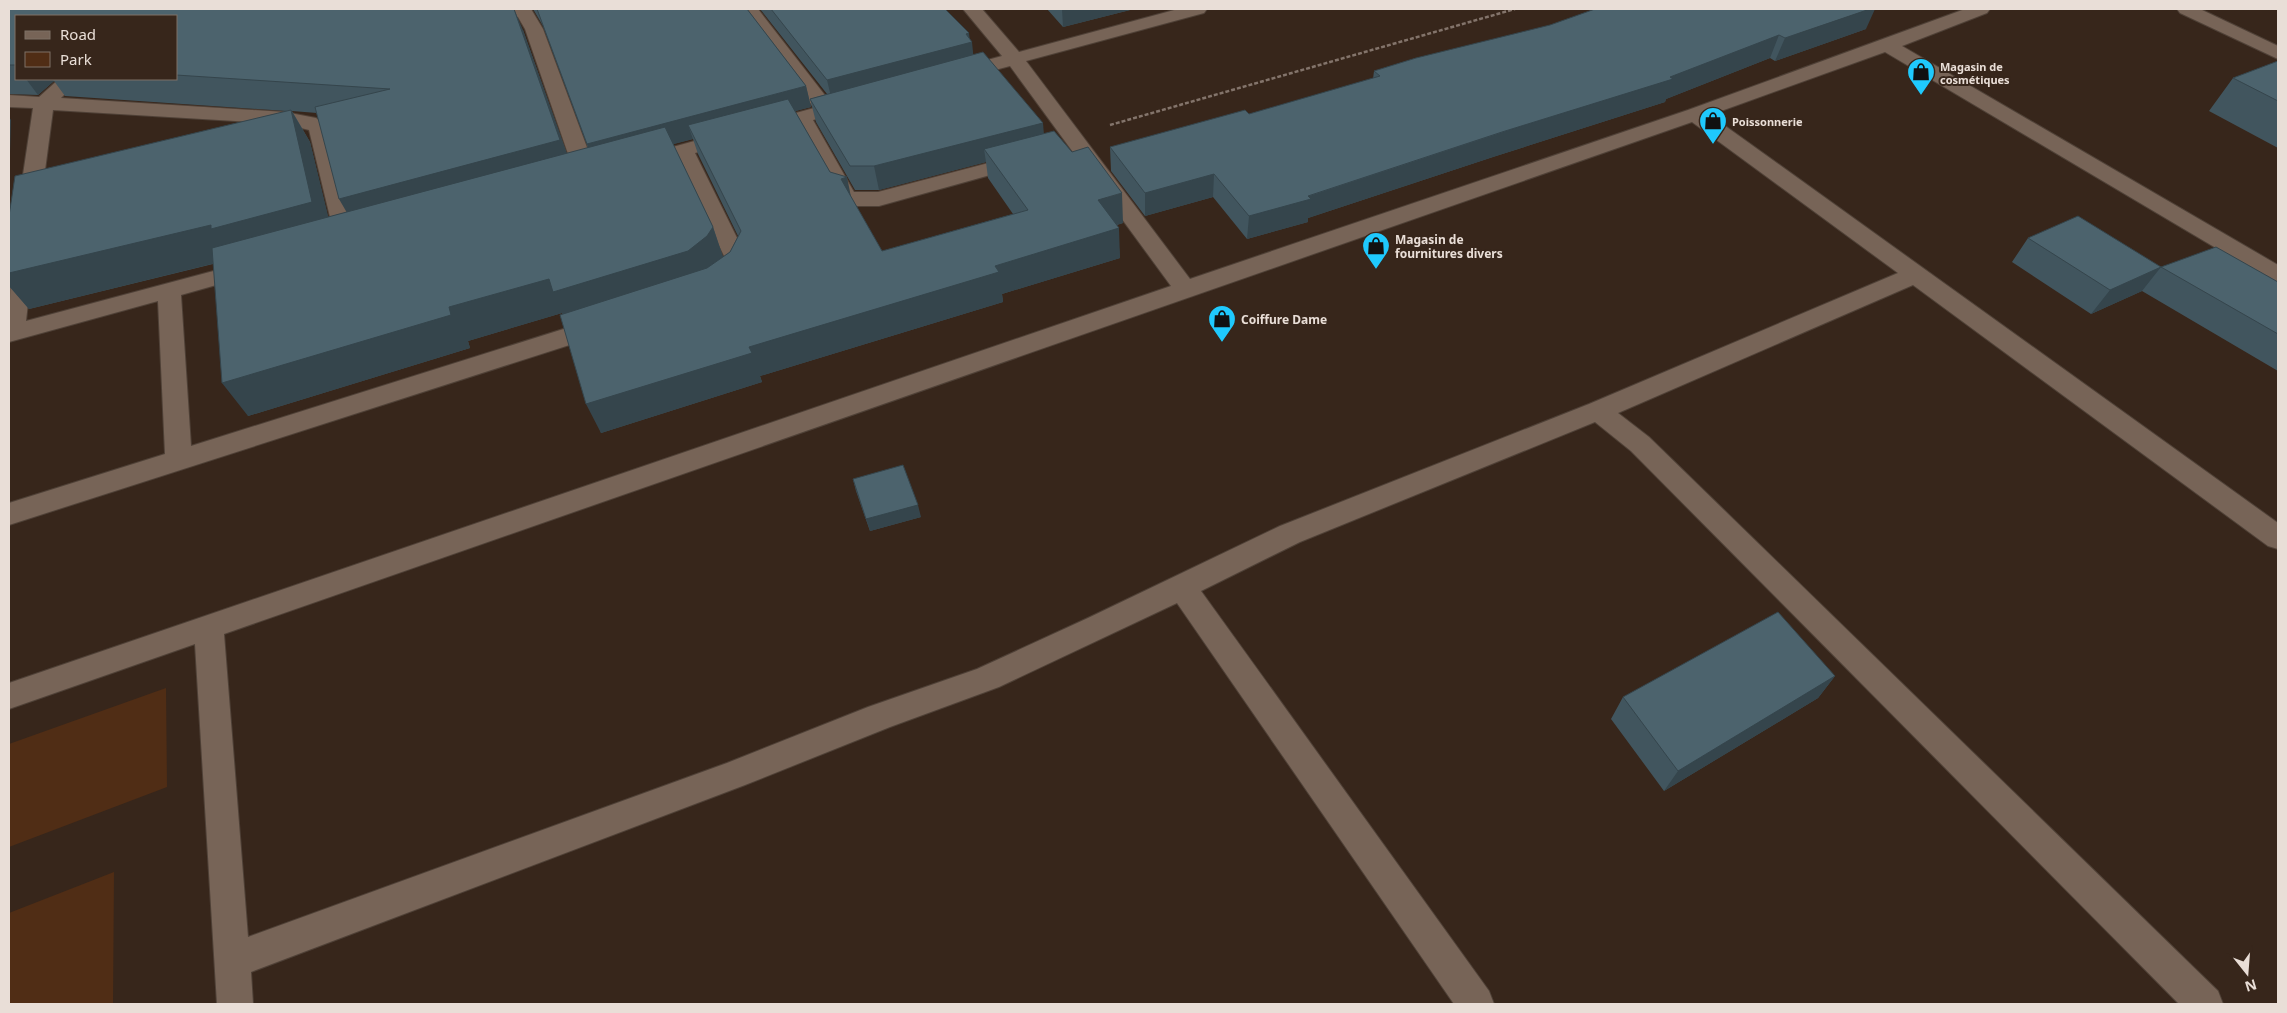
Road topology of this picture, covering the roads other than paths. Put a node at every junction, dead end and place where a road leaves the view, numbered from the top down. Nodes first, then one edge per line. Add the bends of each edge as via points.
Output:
1 (484, 9) edge
2 (750, 9) edge
3 (972, 9) edge
4 (1198, 9) edge
5 (2186, 9) edge
6 (1969, 10) edge
7 (1887, 46) junction
8 (2278, 53) edge
9 (1014, 58) junction
10 (939, 79) edge
11 (69, 80) edge
12 (864, 100) edge
13 (9, 101) edge
14 (44, 103) junction
15 (826, 110) junction
16 (1695, 114) junction
17 (801, 117) junction
18 (1062, 147) junction
19 (683, 150) junction
20 (347, 242) edge
21 (272, 262) edge
22 (1915, 275) junction
23 (2278, 276) edge
24 (169, 290) junction
25 (1186, 290) junction
26 (709, 291) edge
27 (625, 318) edge
28 (10, 334) edge
29 (1598, 410) junction
30 (179, 461) junction
31 (9, 514) edge
32 (2278, 538) edge
33 (1182, 587) junction
34 (210, 626) junction
35 (9, 696) edge
36 (232, 961) junction
37 (235, 1004) edge
38 (1475, 1004) edge
39 (2205, 1004) edge

1 - 19 street via 524,12 597,174
2 - 15 street
3 - 9 street
4 - 9 street
5 - 8 street
6 - 7 street
7 - 16 street
7 - 23 street
9 - 10 street
9 - 18 street
11 - 14 street
12 - 15 street
13 - 14 street
14 - 20 street via 309,122 318,127
14 - 28 street
15 - 17 street
16 - 22 street
16 - 25 street
17 - 18 street via 846,196 857,199 879,199
17 - 19 street
18 - 25 street
19 - 26 street via 737,260 730,275
21 - 24 street
22 - 29 street
22 - 32 street
24 - 28 street
24 - 30 street
25 - 34 street
27 - 30 street
29 - 33 street via 1290,534
29 - 39 street via 1640,444
30 - 31 street
33 - 36 street via 988,678 879,716 734,775
33 - 38 street
34 - 35 street
34 - 36 street
36 - 37 street

